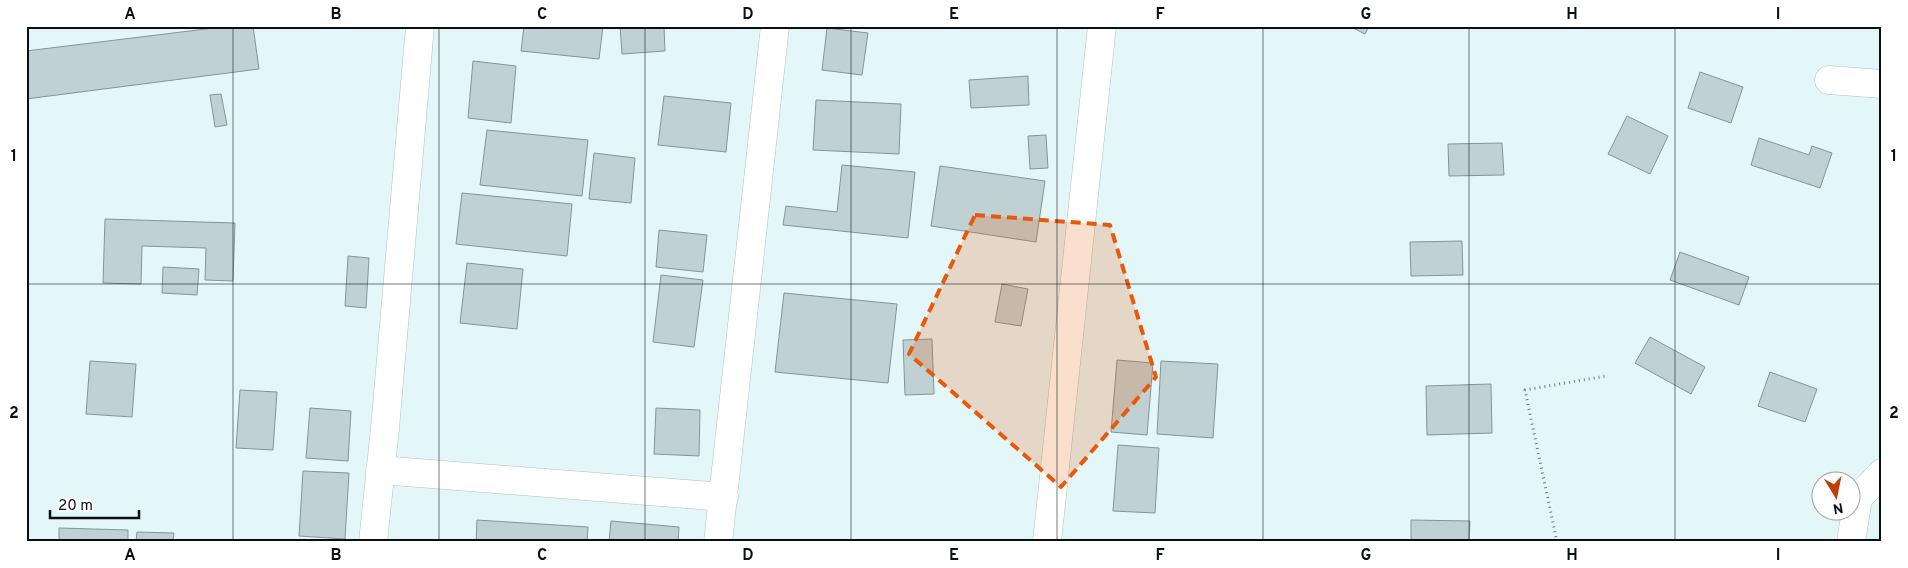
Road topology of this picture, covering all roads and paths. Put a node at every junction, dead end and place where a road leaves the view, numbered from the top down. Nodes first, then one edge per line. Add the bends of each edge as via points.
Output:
1 (420, 26) edge
2 (775, 26) edge
3 (1102, 26) edge
4 (1829, 80) dead end
5 (1882, 84) edge
6 (1606, 376) dead end
7 (380, 470) junction
8 (1882, 473) edge
9 (724, 497) junction
10 (373, 542) edge
11 (718, 542) edge
12 (1047, 542) edge
13 (1557, 542) edge
14 (1851, 542) edge

1 - 7 street
2 - 9 street
3 - 12 street
4 - 5 street
6 - 13 path via 1525,390
7 - 9 street
7 - 10 street
8 - 14 street via 1858,498
9 - 11 street

